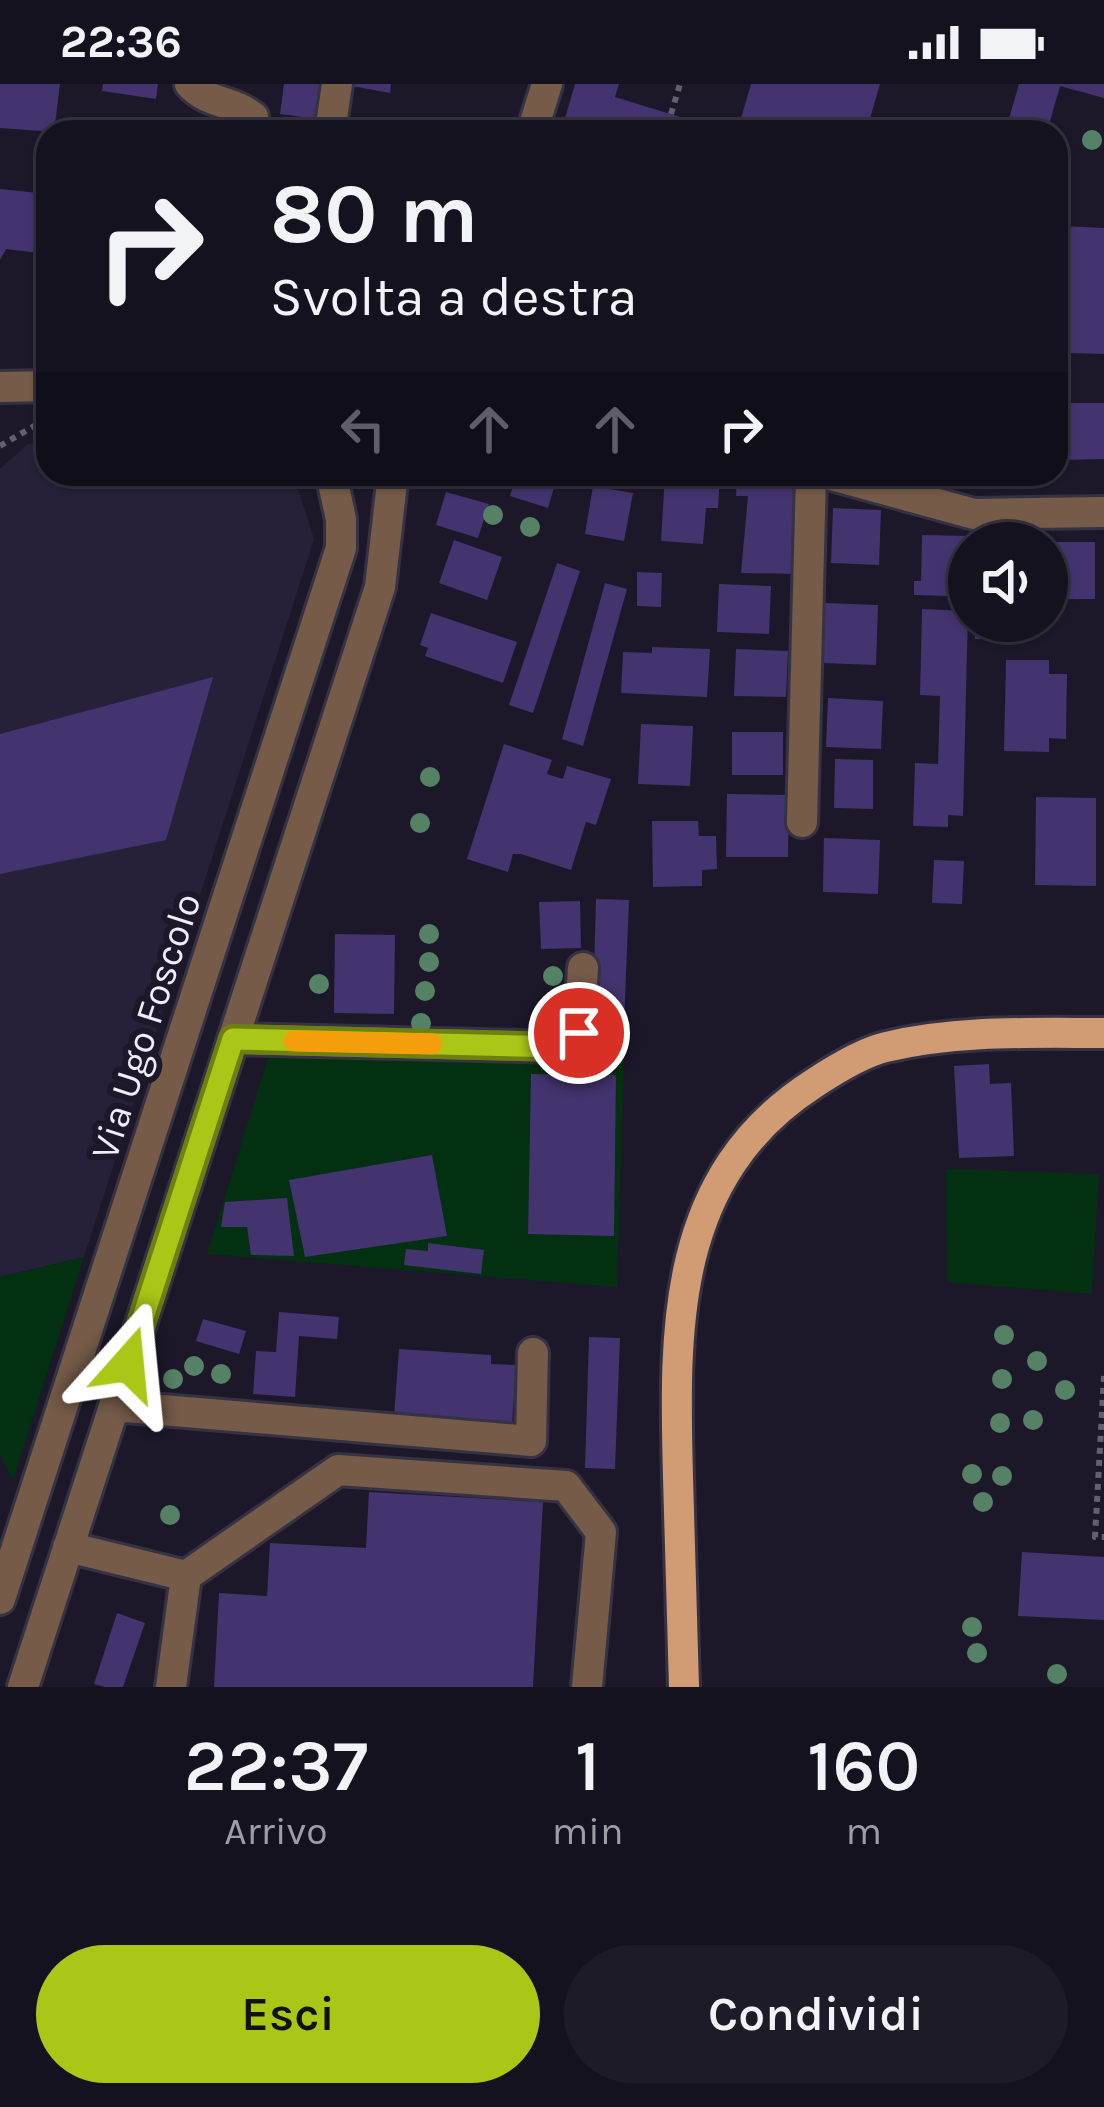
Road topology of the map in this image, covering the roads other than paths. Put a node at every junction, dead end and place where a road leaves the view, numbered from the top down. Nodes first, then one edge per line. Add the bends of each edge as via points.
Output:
1 (190, 84) edge
2 (337, 84) edge
3 (547, 84) edge
4 (253, 120) edge
5 (332, 120) edge
6 (536, 120) edge
7 (25, 388) edge
8 (0, 411) edge
9 (334, 486) edge
10 (392, 486) edge
11 (811, 486) edge
12 (872, 486) edge
13 (1104, 512) edge
14 (802, 822) dead end
15 (583, 968) dead end
16 (1104, 1033) edge
17 (233, 1039) junction
18 (533, 1353) dead end
19 (114, 1406) junction
20 (68, 1546) junction
21 (186, 1576) junction
22 (0, 1599) edge
23 (22, 1687) edge
24 (171, 1687) edge
25 (587, 1687) edge
26 (684, 1687) edge

1 - 4 street
2 - 5 street
3 - 6 street
7 - 8 street
9 - 22 street, Via Ugo Foscolo via 340,548
10 - 17 street via 388,549
11 - 14 street
12 - 13 street via 974,514
15 - 17 street via 579,1033 562,1047
16 - 26 main road via 982,1033 882,1048 793,1097 728,1168 700,1224 678,1299
17 - 19 street
18 - 19 street via 531,1441
19 - 20 street
20 - 21 street
20 - 23 street
21 - 24 street
21 - 25 street via 338,1470 566,1486 601,1532

